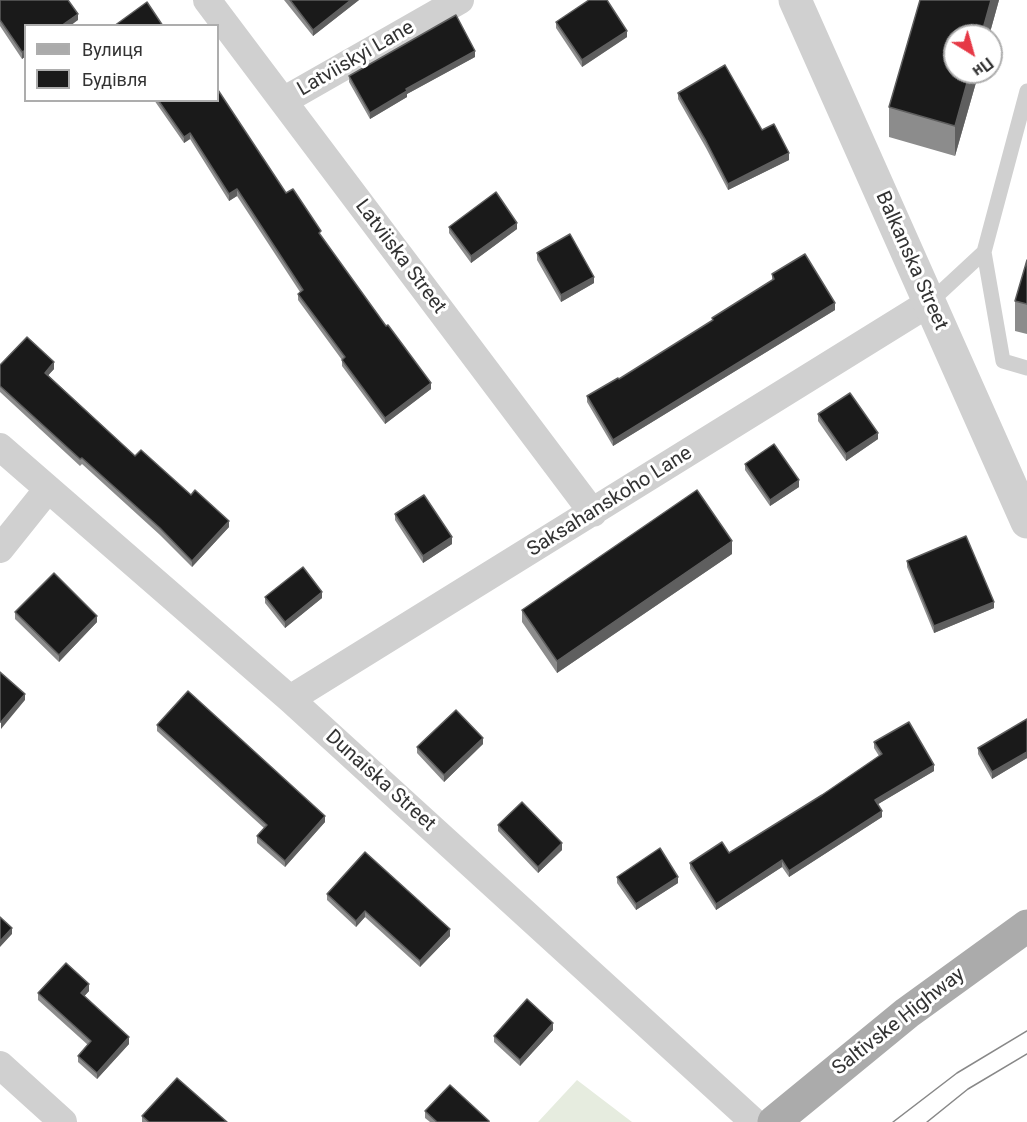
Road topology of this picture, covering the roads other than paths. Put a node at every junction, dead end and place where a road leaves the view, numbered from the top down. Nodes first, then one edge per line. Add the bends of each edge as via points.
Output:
1 (207, 0) edge
2 (460, 0) edge
3 (795, 0) edge
4 (1027, 91) edge
5 (283, 101) junction
6 (984, 252) junction
7 (929, 303) junction
8 (1027, 368) edge
9 (0, 447) edge
10 (48, 489) junction
11 (593, 513) junction
12 (1027, 522) edge
13 (0, 549) edge
14 (290, 699) junction
15 (1027, 926) edge
16 (0, 1065) edge
17 (63, 1122) edge
18 (754, 1122) edge
19 (774, 1122) edge

1 - 5 street, Latviiska Street
2 - 5 street, Latviiskyi Lane
3 - 7 street, Balkanska Street
4 - 6 lane
5 - 11 street, Latviiska Street
6 - 7 lane
6 - 8 lane via 1003,361
7 - 11 street, Saksahanskoho Lane
7 - 12 street, Balkanska Street
9 - 10 street, Dunaiska Street
10 - 13 street
10 - 14 street, Dunaiska Street
11 - 14 street, Saksahanskoho Lane
14 - 18 street, Dunaiska Street
15 - 19 main road, Saltivske Highway via 907,1013
16 - 17 street

